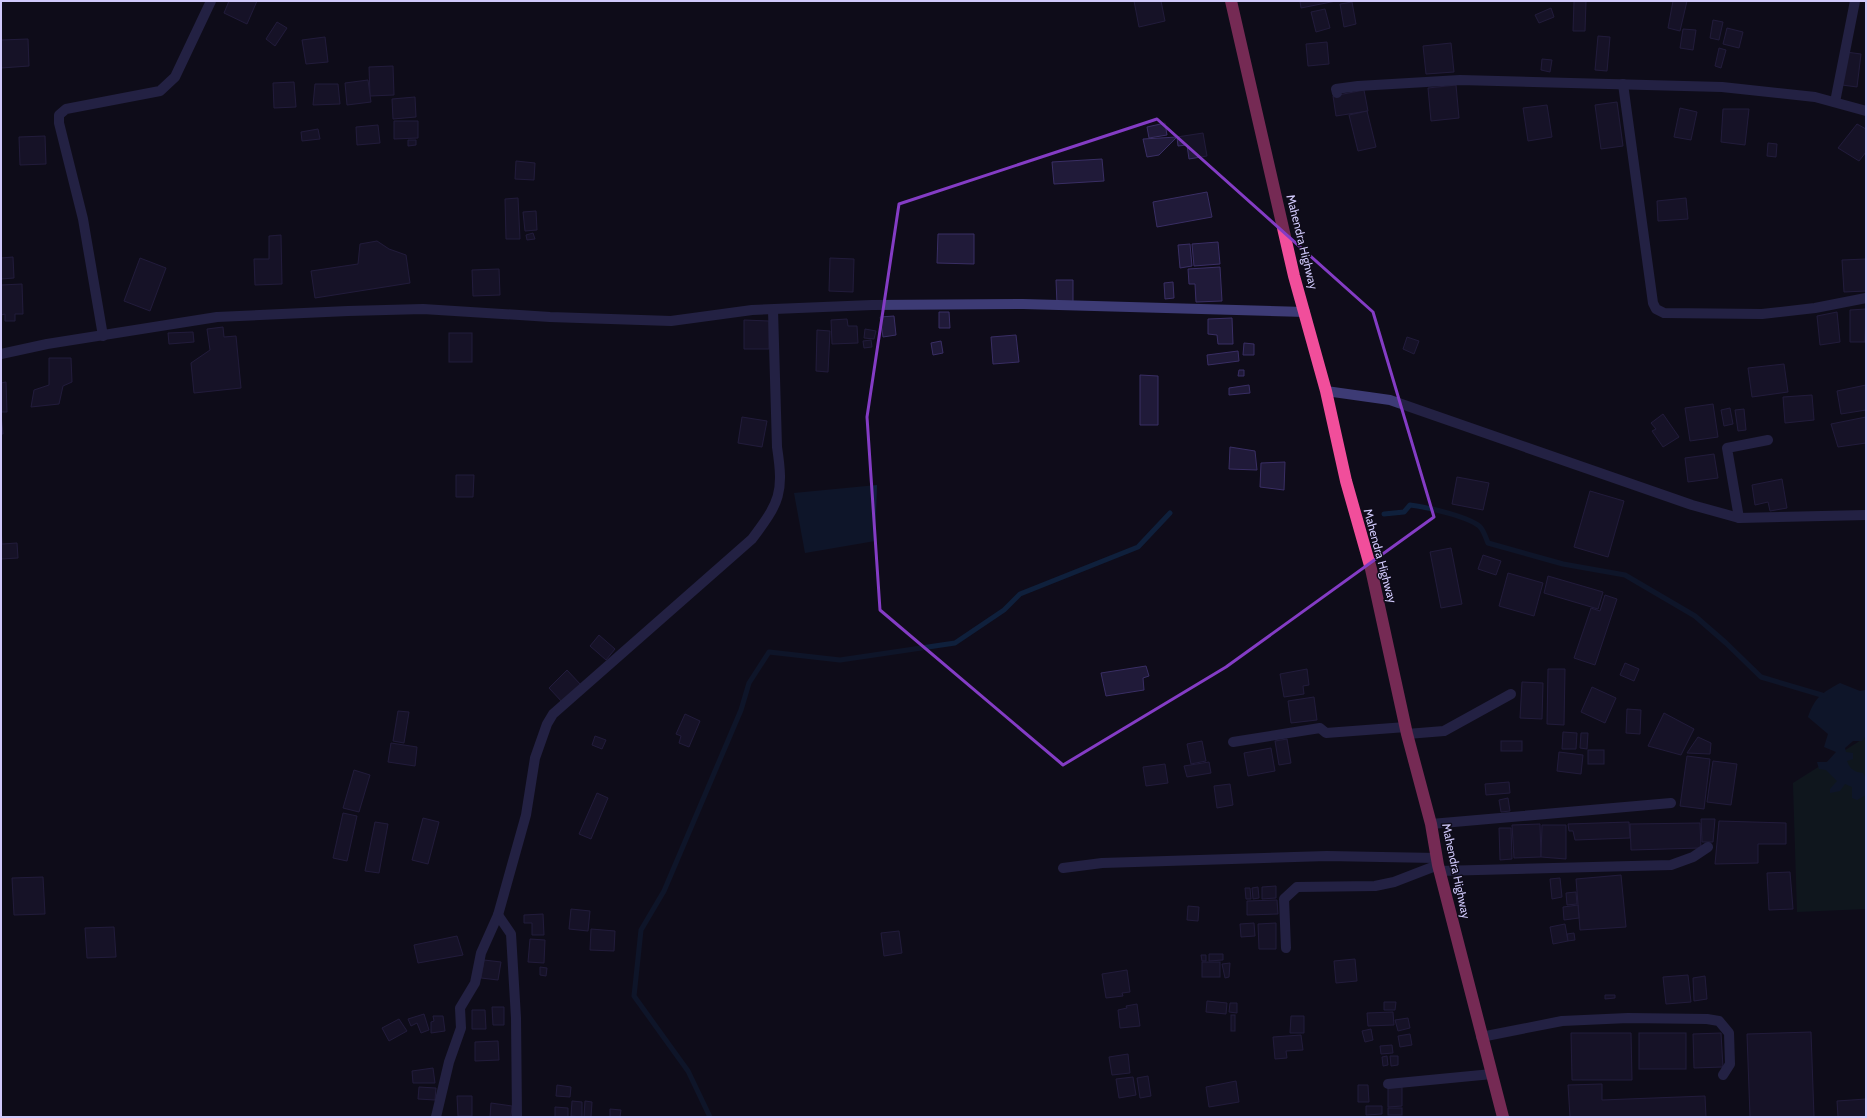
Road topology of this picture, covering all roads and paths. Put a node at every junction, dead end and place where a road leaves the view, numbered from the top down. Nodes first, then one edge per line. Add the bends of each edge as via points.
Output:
1 (210, 1) edge
2 (1231, 1) edge
3 (1855, 1) edge
4 (1622, 84) junction
5 (1337, 93) dead end
6 (1835, 102) junction
7 (1866, 111) edge
8 (1866, 298) edge
9 (773, 310) junction
10 (1305, 312) junction
11 (103, 336) junction
12 (1, 354) edge
13 (1326, 391) junction
14 (1768, 440) dead end
15 (1866, 515) edge
16 (1740, 518) junction
17 (1511, 694) dead end
18 (1407, 731) junction
19 (1233, 742) dead end
20 (1671, 803) dead end
21 (1431, 824) junction
22 (1708, 847) dead end
23 (1438, 865) junction
24 (1063, 868) dead end
25 (498, 916) junction
26 (1286, 948) dead end
27 (1481, 1037) junction
28 (1492, 1074) junction
29 (1723, 1075) dead end
30 (1388, 1084) dead end
31 (436, 1117) edge
32 (517, 1117) edge
33 (1503, 1117) edge

1 - 11 street via 175,77 168,85 160,91 66,109 59,115 83,220
2 - 10 highway, Mahendra Highway via 1294,276
3 - 6 street
4 - 5 street via 1460,80 1358,86 1336,89
4 - 6 street via 1722,87 1815,97
4 - 8 street via 1652,303 1656,309 1664,313 1762,314 1815,308
6 - 7 street
9 - 10 street via 1023,304
9 - 11 street via 752,310 671,321 423,309 355,311 217,317
9 - 25 street via 779,498 770,515 752,538 553,714 535,758 526,816
10 - 13 highway, Mahendra Highway
11 - 12 street
13 - 16 street via 1390,400 1692,505
13 - 18 highway, Mahendra Highway via 1346,481 1371,569
14 - 16 street via 1726,448
15 - 16 street
17 - 18 street via 1444,731
18 - 19 street via 1326,733 1320,728
18 - 21 highway, Mahendra Highway
20 - 21 street
21 - 23 highway, Mahendra Highway
22 - 23 street via 1693,857 1671,865
23 - 24 street via 1327,856 1102,863
23 - 26 street via 1394,882 1375,886 1297,887 1284,898
23 - 27 highway, Mahendra Highway
25 - 31 street via 481,953 475,983 460,1008 461,1028 447,1069
25 - 32 street via 511,934 516,1018
27 - 28 highway, Mahendra Highway
27 - 29 street via 1562,1021 1628,1018 1707,1019 1719,1022 1729,1033 1730,1064
28 - 30 street
28 - 33 highway, Mahendra Highway

